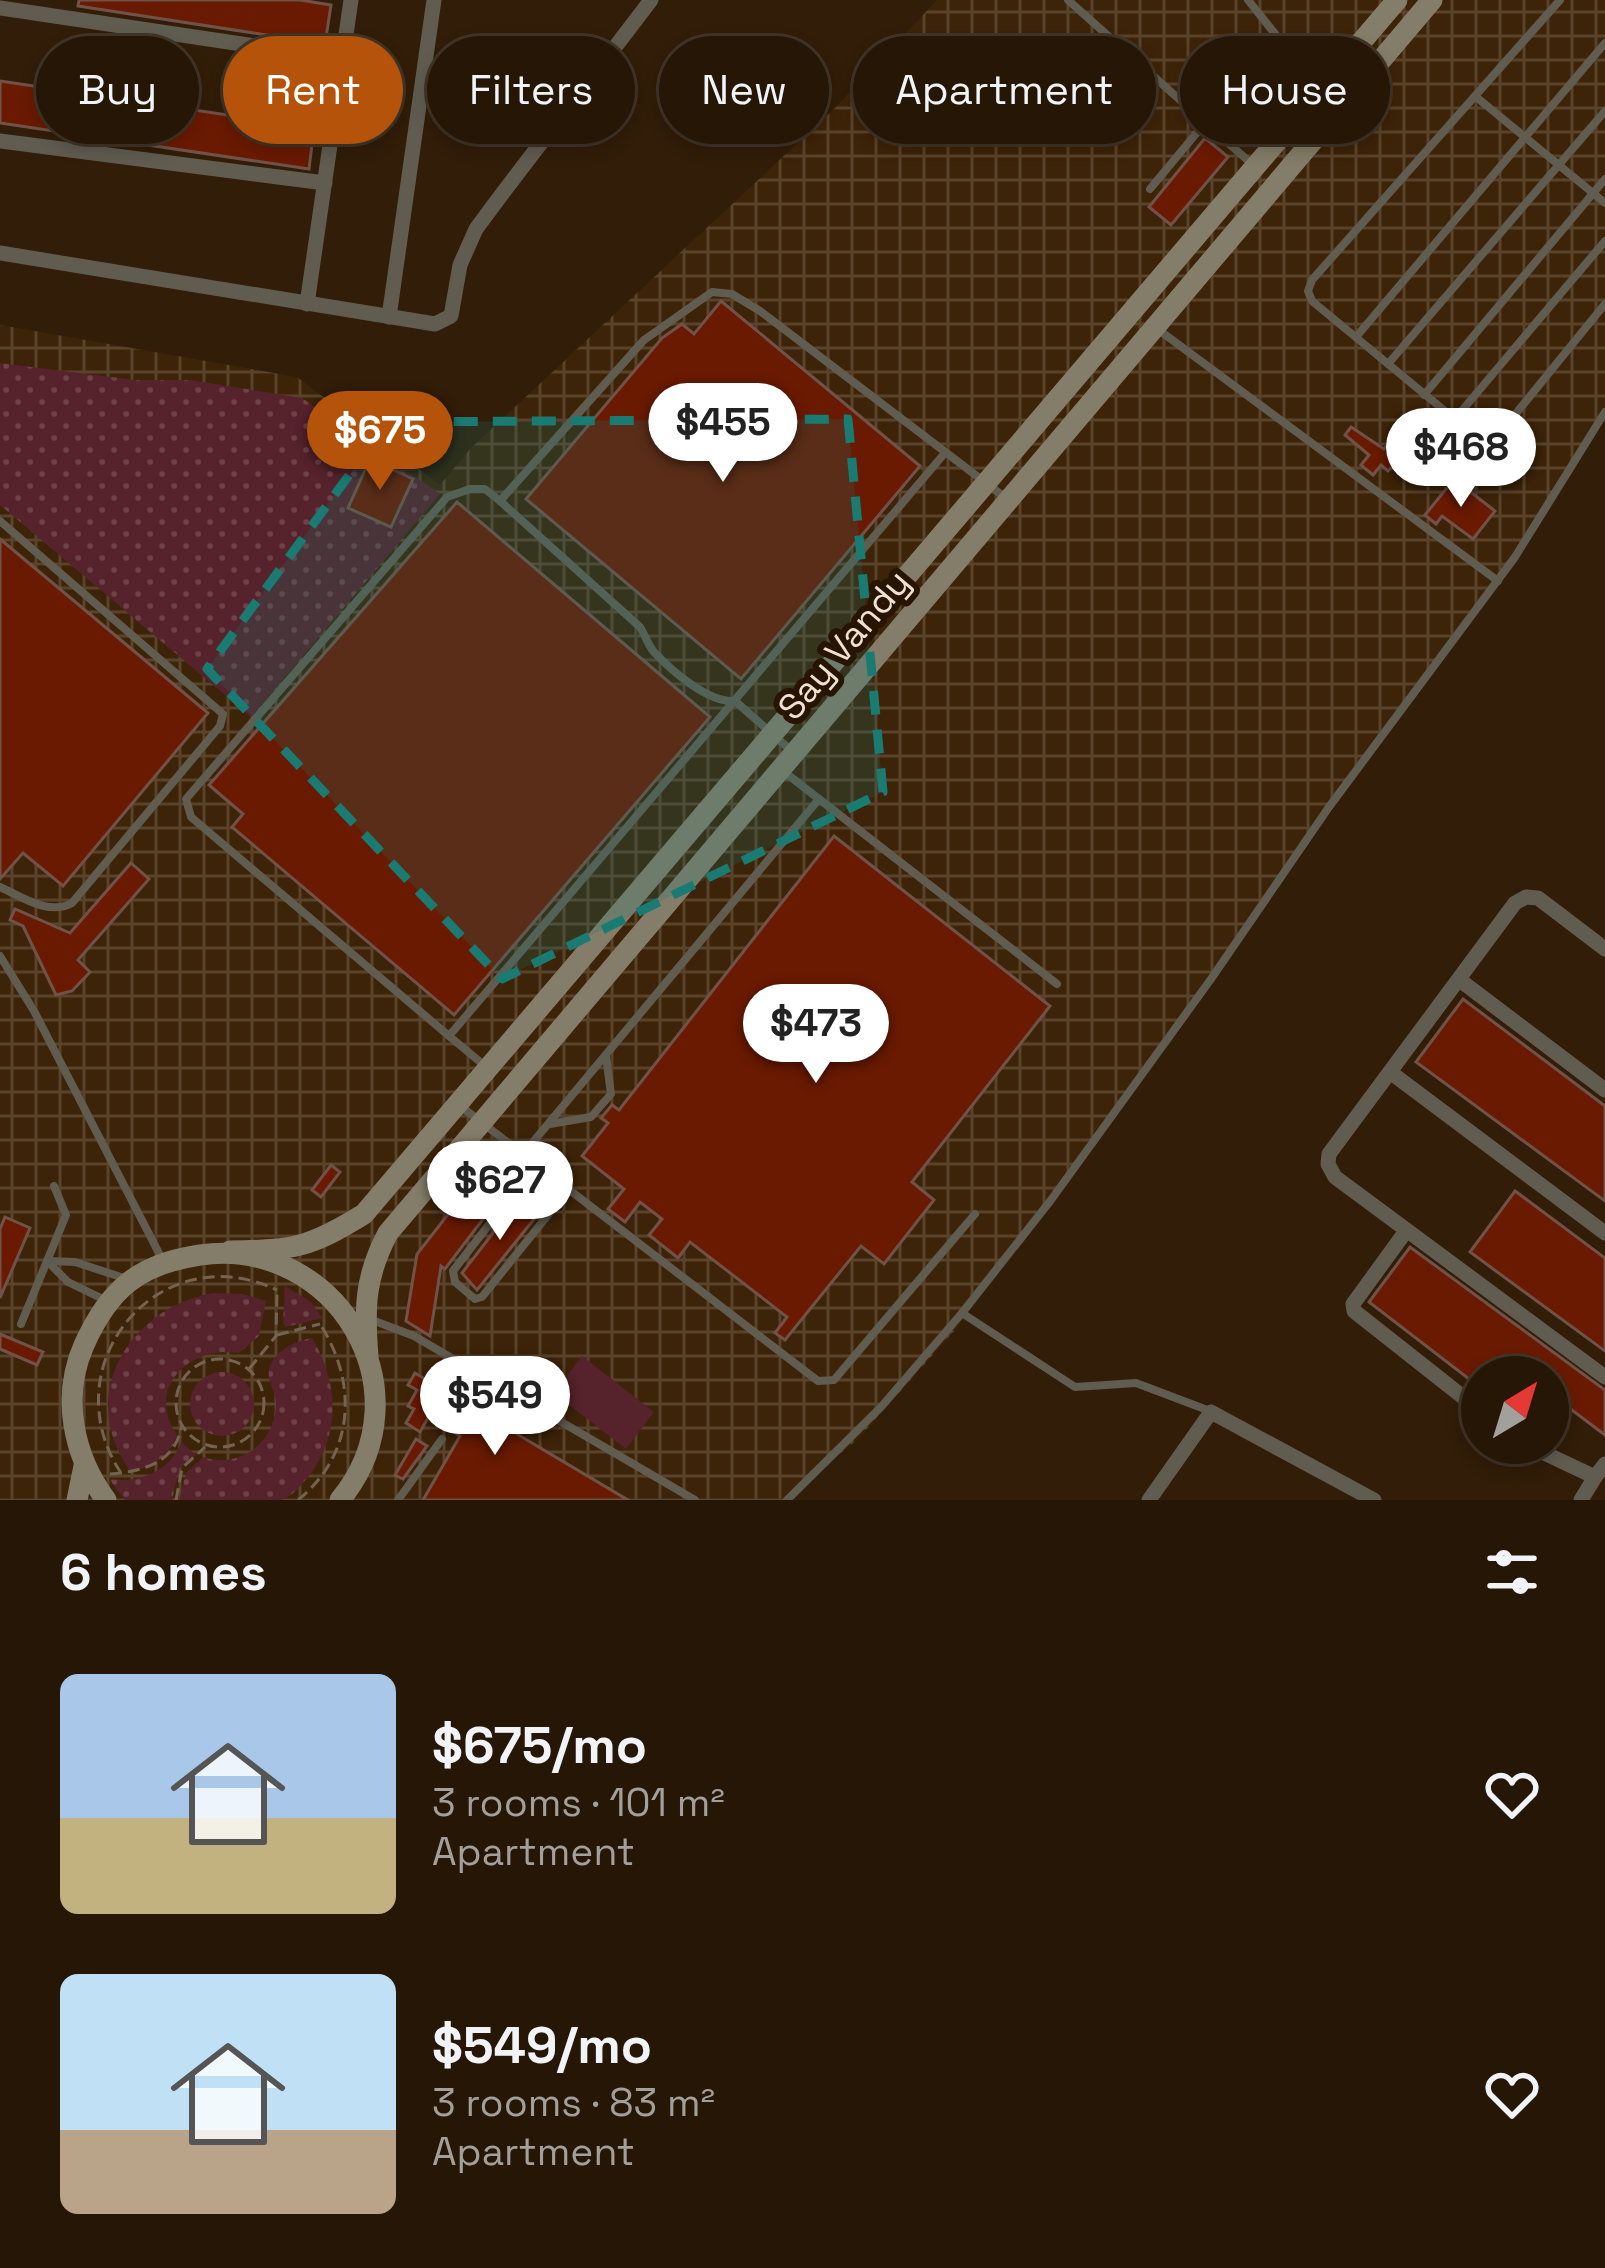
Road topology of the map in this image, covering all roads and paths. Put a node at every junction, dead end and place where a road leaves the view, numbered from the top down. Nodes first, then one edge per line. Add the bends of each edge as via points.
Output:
1 (351, 0) edge
2 (434, 0) edge
3 (651, 0) edge
4 (1068, 0) edge
5 (1248, 0) edge
6 (1397, 0) edge
7 (1432, 0) edge
8 (1560, 0) edge
9 (0, 8) edge
10 (345, 36) edge
11 (1275, 36) edge
12 (223, 41) edge
13 (1605, 43) edge
14 (1475, 96) junction
15 (1180, 101) edge
16 (1605, 111) edge
17 (1525, 138) junction
18 (0, 141) edge
19 (330, 144) edge
20 (1188, 144) edge
21 (1229, 144) edge
22 (1559, 165) junction
23 (1255, 167) junction
24 (1605, 179) edge
25 (325, 183) junction
26 (1150, 189) dead end
27 (1593, 194) junction
28 (1605, 203) edge
29 (1605, 241) edge
30 (0, 253) edge
31 (307, 304) junction
32 (1605, 304) edge
33 (389, 317) junction
34 (1155, 327) junction
35 (1356, 338) junction
36 (1388, 364) junction
37 (1424, 395) junction
38 (1605, 412) edge
39 (1454, 420) junction
40 (944, 454) junction
41 (986, 483) junction
42 (1008, 500) junction
43 (500, 501) junction
44 (0, 521) edge
45 (1498, 581) junction
46 (735, 700) junction
47 (772, 734) junction
48 (789, 762) junction
49 (819, 799) junction
50 (1, 889) edge
51 (1605, 949) edge
52 (0, 956) edge
53 (1461, 981) junction
54 (1057, 984) dead end
55 (449, 1036) junction
56 (606, 1054) junction
57 (488, 1069) junction
58 (1390, 1072) junction
59 (1605, 1090) edge
60 (458, 1104) junction
61 (482, 1123) junction
62 (548, 1124) junction
63 (523, 1154) junction
64 (536, 1164) junction
65 (54, 1186) dead end
66 (552, 1210) dead end
67 (975, 1214) dead end
68 (1406, 1231) junction
69 (1605, 1233) edge
70 (230, 1251) junction
71 (275, 1260) junction
72 (47, 1261) junction
73 (163, 1261) junction
74 (132, 1280) junction
75 (277, 1290) junction
76 (109, 1303) junction
77 (962, 1313) junction
78 (355, 1318) junction
79 (21, 1324) dead end
80 (320, 1324) junction
81 (275, 1336) junction
82 (249, 1369) junction
83 (1605, 1377) edge
84 (1461, 1395) edge
85 (1211, 1412) junction
86 (182, 1424) junction
87 (442, 1439) dead end
88 (208, 1445) junction
89 (1569, 1460) edge
90 (87, 1470) junction
91 (1600, 1471) edge
92 (121, 1473) junction
93 (1347, 1494) edge
94 (346, 1497) edge
95 (77, 1500) edge
96 (106, 1500) edge
97 (176, 1500) edge
98 (298, 1500) edge
99 (398, 1500) edge
100 (695, 1500) edge
101 (787, 1500) edge
102 (1149, 1500) edge
103 (1374, 1500) edge
104 (1581, 1500) edge

1 - 10 street
2 - 33 street
3 - 33 street via 476,229 451,316 435,324
4 - 15 lane
5 - 11 lane
6 - 23 street, Say Vandy
7 - 34 street, Say Vandy
8 - 14 lane
9 - 12 street
13 - 17 lane
14 - 17 lane
14 - 35 lane via 1312,280 1312,301
16 - 22 lane
17 - 22 lane
17 - 35 lane
18 - 25 street
19 - 25 street
20 - 26 lane
21 - 23 lane
22 - 27 lane
22 - 36 lane
23 - 41 street, Say Vandy
24 - 27 lane
25 - 31 street
27 - 28 lane
27 - 37 lane
29 - 39 lane
30 - 31 street
31 - 33 street
32 - 39 lane via 1492,443
34 - 42 street, Say Vandy
34 - 45 lane
35 - 36 lane
36 - 37 lane
37 - 39 lane
38 - 45 lane
40 - 41 lane
40 - 43 lane via 760,311 712,292 644,340
40 - 46 lane
41 - 42 lane
41 - 47 street, Say Vandy
42 - 48 street, Say Vandy
43 - 46 lane via 640,627 650,649 709,696
43 - 55 lane via 485,489 447,496 186,799 191,817
44 - 50 lane via 223,714 72,903 47,908
45 - 77 lane
46 - 47 lane
46 - 55 lane
47 - 48 lane
47 - 57 street, Say Vandy
48 - 49 lane
48 - 61 street, Say Vandy
49 - 54 lane
49 - 56 lane
51 - 53 street via 1526,897
52 - 73 lane
53 - 58 street
53 - 59 street
55 - 57 lane
56 - 62 lane
56 - 62 lane via 611,1094 591,1117
57 - 60 street, Say Vandy
58 - 68 street via 1328,1164
58 - 69 street
60 - 61 lane
60 - 70 street, Say Vandy via 364,1214 320,1241
61 - 63 lane
61 - 78 street, Say Vandy via 388,1233
62 - 63 lane
63 - 64 lane
64 - 66 lane via 453,1270 455,1282 482,1297
64 - 67 lane via 818,1381 835,1381
65 - 72 lane via 66,1215
68 - 83 street
68 - 84 street via 1354,1311
70 - 71 street
70 - 73 street
71 - 75 path
71 - 78 street
72 - 74 lane
72 - 76 lane
72 - 79 lane
73 - 74 street
74 - 76 street
75 - 81 path
75 - 92 path via 235,1277 200,1278 168,1288 128,1319 103,1363 98,1396 106,1446
76 - 90 street via 75,1364 71,1416
77 - 85 lane via 1075,1387 1136,1382
77 - 101 lane
78 - 80 path
78 - 94 street, Say Vandy via 376,1399 371,1442
78 - 100 lane via 414,1336
80 - 81 path
80 - 98 path via 343,1372 345,1423 326,1470
81 - 82 path
82 - 86 path via 219,1359 191,1370 177,1395
82 - 88 path via 263,1393 260,1422 239,1442
85 - 93 street
85 - 102 street
86 - 88 path
86 - 92 path via 166,1458
87 - 99 lane
88 - 97 path via 182,1468
89 - 91 street
90 - 92 path
90 - 95 street
90 - 96 street
91 - 104 street
93 - 103 street

